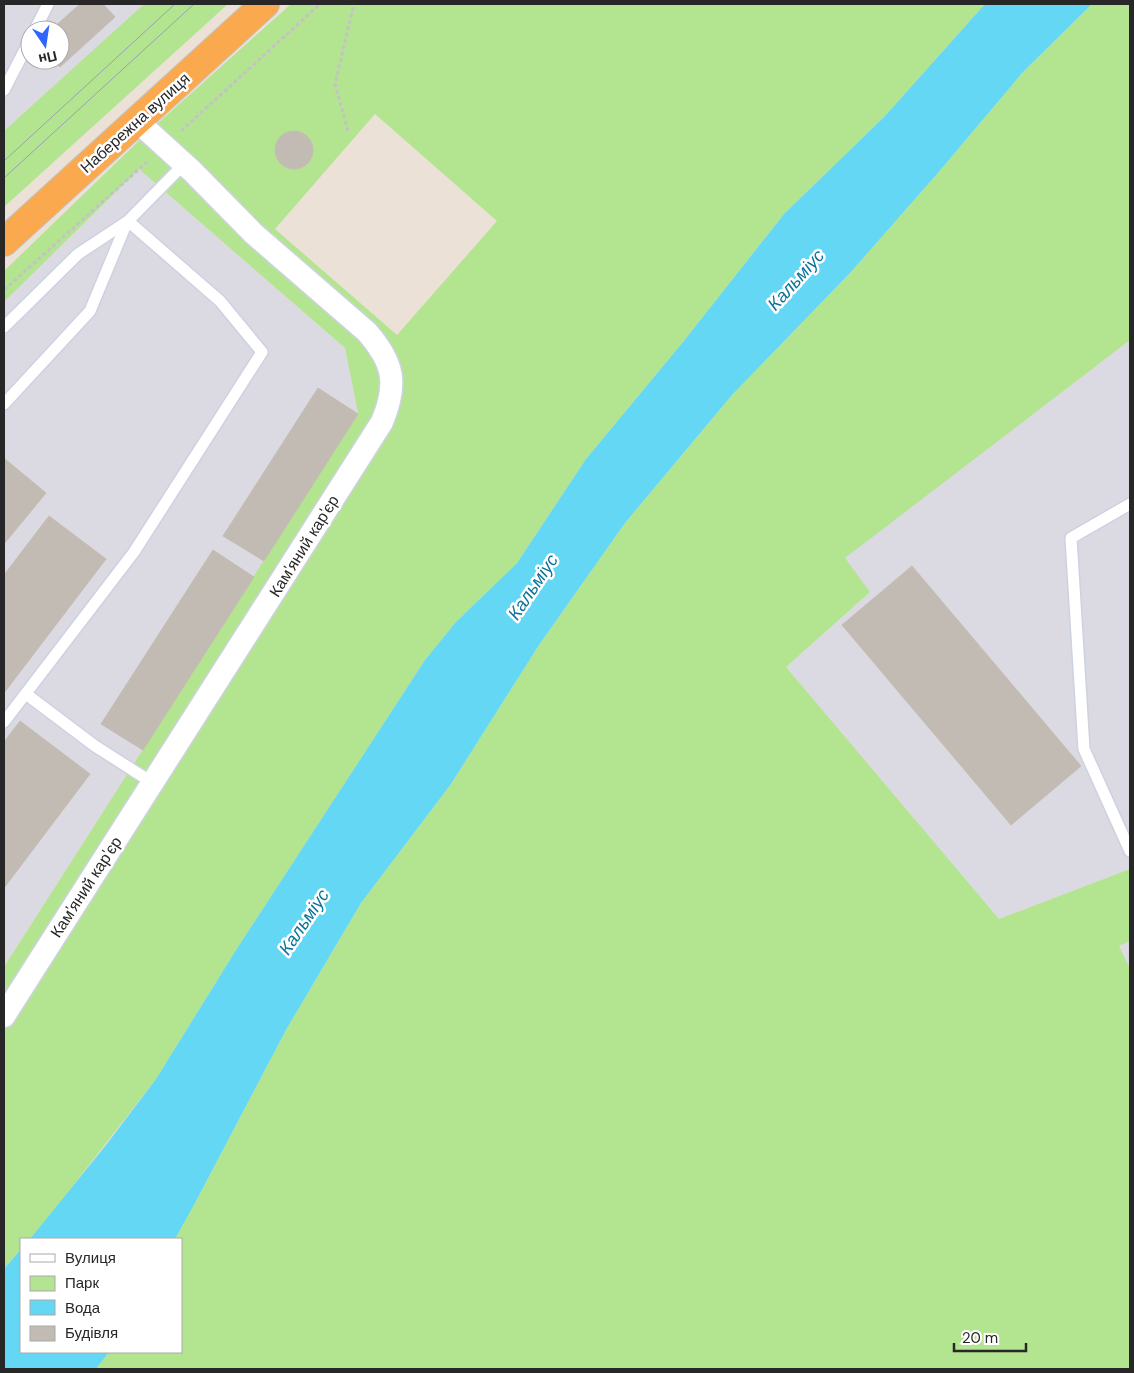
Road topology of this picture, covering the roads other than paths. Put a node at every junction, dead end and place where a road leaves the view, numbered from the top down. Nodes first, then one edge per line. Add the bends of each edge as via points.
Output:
1 (48, 4) edge
2 (265, 4) edge
3 (40, 20) edge
4 (20, 59) edge
5 (4, 90) edge
6 (137, 121) junction
7 (184, 164) junction
8 (128, 220) junction
9 (4, 242) edge
10 (4, 327) edge
11 (4, 404) edge
12 (1130, 504) edge
13 (26, 694) junction
14 (4, 722) edge
15 (153, 783) junction
16 (1130, 851) edge
17 (4, 1016) edge

1 - 3 lane
2 - 6 highway, Набережна вулиця
4 - 5 lane
6 - 7 street, Кам'яний кар'єр
6 - 9 highway, Набережна вулиця
7 - 8 lane
7 - 15 street, Кам'яний кар'єр via 254,234 367,332 380,347 392,384 390,404 382,422
8 - 10 lane via 78,254
8 - 11 lane via 90,310
8 - 13 lane via 220,301 262,352 134,552
12 - 16 lane via 1070,538 1084,749
13 - 14 lane
13 - 15 lane via 95,746
15 - 17 street, Кам'яний кар'єр

